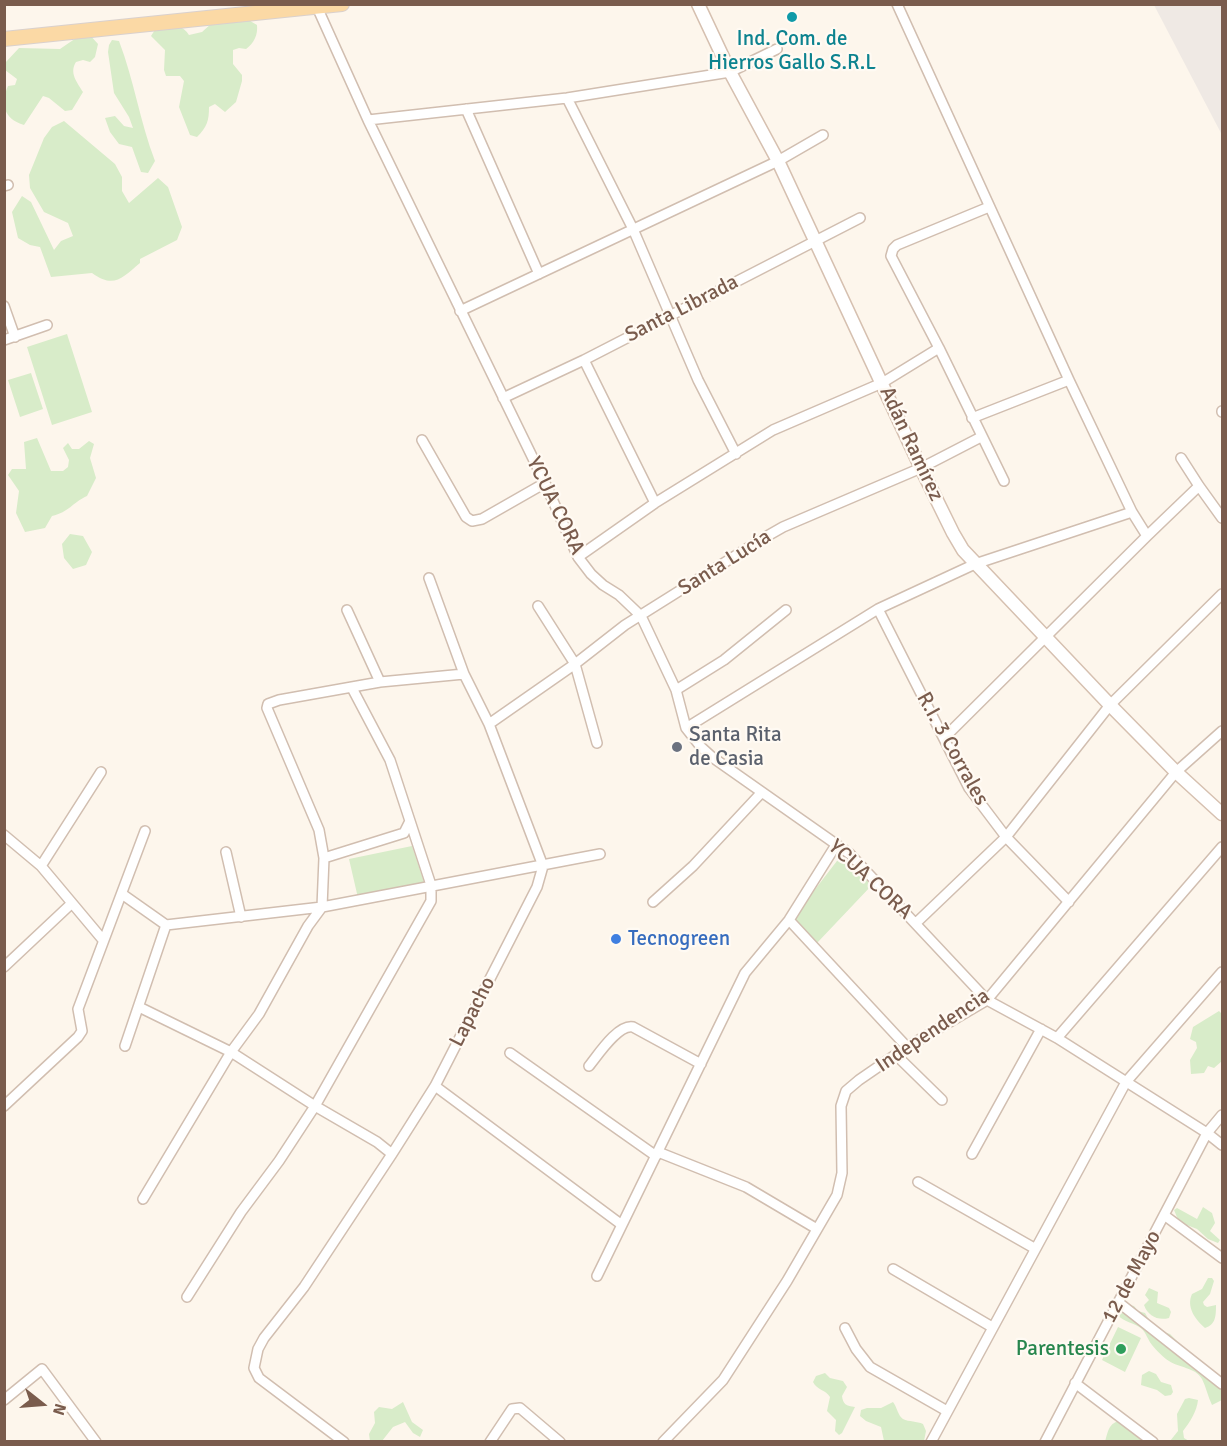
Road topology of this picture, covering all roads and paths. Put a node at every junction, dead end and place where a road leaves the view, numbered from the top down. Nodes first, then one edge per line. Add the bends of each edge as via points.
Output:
1 (342, 4) edge
2 (698, 4) edge
3 (897, 4) edge
4 (316, 7) junction
5 (4, 39) edge
6 (777, 49) dead end
7 (730, 72) junction
8 (567, 98) junction
9 (466, 109) junction
10 (368, 120) junction
11 (823, 135) dead end
12 (778, 161) junction
13 (989, 207) junction
14 (860, 218) dead end
15 (633, 229) junction
16 (816, 242) junction
17 (539, 274) junction
18 (4, 306) edge
19 (460, 311) junction
20 (669, 314) junction
21 (47, 326) dead end
22 (15, 337) junction
23 (4, 340) edge
24 (939, 348) junction
25 (584, 360) junction
26 (1069, 380) junction
27 (882, 383) junction
28 (503, 398) junction
29 (972, 418) junction
30 (981, 437) junction
31 (422, 440) dead end
32 (735, 454) junction
33 (1181, 458) dead end
34 (921, 468) junction
35 (1004, 481) dead end
36 (544, 483) junction
37 (1199, 486) junction
38 (655, 503) junction
39 (1132, 512) junction
40 (1222, 518) edge
41 (1147, 536) junction
42 (578, 557) junction
43 (975, 564) junction
44 (429, 578) dead end
45 (1222, 594) edge
46 (538, 606) dead end
47 (878, 609) junction
48 (347, 610) dead end
49 (786, 610) dead end
50 (641, 616) junction
51 (1046, 637) junction
52 (575, 664) junction
53 (464, 674) junction
54 (380, 682) junction
55 (352, 688) junction
56 (676, 690) junction
57 (1110, 705) junction
58 (489, 724) junction
59 (686, 728) junction
60 (1222, 731) edge
61 (945, 737) junction
62 (597, 743) dead end
63 (101, 772) dead end
64 (1176, 772) junction
65 (762, 792) junction
66 (1222, 814) edge
67 (410, 821) junction
68 (145, 831) dead end
69 (4, 835) edge
70 (1006, 837) junction
71 (836, 845) junction
72 (1222, 847) edge
73 (226, 852) dead end
74 (600, 854) dead end
75 (324, 858) junction
76 (41, 866) junction
77 (543, 866) junction
78 (430, 885) junction
79 (122, 894) junction
80 (653, 902) dead end
81 (1069, 902) junction
82 (71, 904) junction
83 (322, 907) junction
84 (240, 917) junction
85 (789, 920) junction
86 (916, 923) junction
87 (166, 925) junction
88 (103, 940) junction
89 (4, 967) edge
90 (1222, 972) edge
91 (987, 1000) junction
92 (139, 1007) junction
93 (1041, 1029) junction
94 (1057, 1038) junction
95 (125, 1046) dead end
96 (907, 1047) junction
97 (231, 1052) junction
98 (510, 1053) dead end
99 (896, 1055) junction
100 (701, 1064) junction
101 (589, 1066) dead end
102 (1126, 1082) junction
103 (435, 1086) junction
104 (942, 1100) dead end
105 (4, 1106) edge
106 (315, 1106) junction
107 (1222, 1115) edge
108 (1207, 1133) junction
109 (1222, 1145) edge
110 (392, 1154) junction
111 (657, 1154) junction
112 (972, 1154) dead end
113 (918, 1182) dead end
114 (143, 1199) dead end
115 (1164, 1215) junction
116 (622, 1225) junction
117 (817, 1230) junction
118 (1034, 1248) junction
119 (1222, 1258) edge
120 (893, 1269) dead end
121 (597, 1276) dead end
122 (188, 1297) dead end
123 (1118, 1302) junction
124 (992, 1327) junction
125 (845, 1328) dead end
126 (1075, 1383) junction
127 (1222, 1384) edge
128 (4, 1400) edge
129 (947, 1411) junction
130 (96, 1442) edge
131 (344, 1442) edge
132 (490, 1442) edge
133 (560, 1442) edge
134 (663, 1442) edge
135 (931, 1442) edge
136 (1045, 1442) edge
137 (1153, 1442) edge

1 - 4 main road
2 - 7 street, Adán Ramírez
3 - 13 street
4 - 5 main road
4 - 10 street, YCUA CORA
6 - 7 street
7 - 8 street
7 - 12 street, Adán Ramírez
8 - 9 street
8 - 15 street
9 - 10 street
9 - 17 street
10 - 19 street, YCUA CORA
11 - 12 street
12 - 15 street
12 - 16 street, Adán Ramírez
13 - 24 street via 893,249 891,256
13 - 26 street
14 - 16 street, Santa Librada
15 - 17 street
15 - 20 street
16 - 20 street, Santa Librada
16 - 27 street, Adán Ramírez
17 - 19 street
18 - 22 street
19 - 28 street, YCUA CORA
20 - 25 street, Santa Librada
20 - 32 street
21 - 22 street
22 - 23 street
24 - 27 street
24 - 29 street
25 - 28 street, Santa Librada
25 - 38 street
26 - 29 street
26 - 39 street
27 - 32 street via 773,430
27 - 34 street, Adán Ramírez
28 - 36 street, YCUA CORA
29 - 30 street
30 - 34 street, Santa Lucía
30 - 35 street
31 - 36 street via 466,517 472,521
32 - 38 street
33 - 37 street
34 - 43 street, Adán Ramírez via 953,533
34 - 50 street, Santa Lucía via 783,526
36 - 42 street, YCUA CORA
37 - 40 street
37 - 41 street
38 - 42 street
39 - 41 street
39 - 43 street
41 - 51 street
42 - 50 street, YCUA CORA via 597,580
43 - 47 street
43 - 51 street, Adán Ramírez
44 - 53 street
45 - 57 street
46 - 52 street
47 - 59 street
47 - 61 street, R.I. 3 Corrales
48 - 54 street
49 - 56 street via 724,660
50 - 52 street, Santa Lucía
50 - 56 street, YCUA CORA
51 - 57 street, Adán Ramírez
51 - 61 street
52 - 58 street, Santa Lucía
52 - 62 street
53 - 54 street
53 - 58 street
54 - 55 street
55 - 67 street via 390,760
55 - 75 street via 279,700 267,708 319,830
56 - 59 street, YCUA CORA
57 - 64 street, Adán Ramírez
57 - 70 street
58 - 77 street
59 - 65 street, YCUA CORA via 700,747
60 - 64 street, Independencia
61 - 70 street, R.I. 3 Corrales via 969,788
63 - 76 street
64 - 66 street, Adán Ramírez
64 - 81 street, Independencia
65 - 71 street, YCUA CORA
65 - 80 street via 704,855
67 - 75 street via 404,833
67 - 78 street
68 - 79 street
69 - 76 street
70 - 81 street, R.I. 3 Corrales
70 - 86 street
71 - 85 street
71 - 86 street, YCUA CORA
72 - 94 street
73 - 84 street
74 - 77 street
75 - 83 street
76 - 82 street
77 - 78 street
77 - 103 street, Lapacho via 537,887
78 - 83 street
78 - 106 street via 430,901 424,914
79 - 87 street
79 - 88 street
81 - 91 street, Independencia
82 - 88 street
82 - 89 street
83 - 84 street
83 - 97 street via 254,1022
84 - 87 street
85 - 96 street
85 - 100 street via 745,973
86 - 91 street, YCUA CORA
87 - 92 street
88 - 105 street via 78,1009 82,1031
90 - 102 street
91 - 93 street, YCUA CORA
91 - 96 street, Independencia
92 - 95 street
92 - 97 street
93 - 94 street, YCUA CORA
93 - 112 street
94 - 102 street, YCUA CORA
96 - 99 street, Independencia
97 - 106 street
97 - 114 street
98 - 111 street
99 - 104 street
99 - 117 street, Independencia via 859,1080 842,1098 841,1186
100 - 101 street via 628,1026
100 - 111 street
102 - 108 street, YCUA CORA
102 - 118 street
103 - 110 street, Lapacho
103 - 116 street
106 - 110 street
106 - 122 street
107 - 108 street, 12 de Mayo
108 - 109 street, YCUA CORA
108 - 115 street, 12 de Mayo
110 - 131 street, Lapacho via 304,1287 275,1322 258,1349 254,1368 259,1378 289,1403
111 - 116 street
111 - 117 street via 746,1186
113 - 118 street
115 - 119 street
115 - 123 street, 12 de Mayo
116 - 121 street
117 - 134 street, Independencia via 723,1380
118 - 124 street
120 - 124 street
123 - 126 street, 12 de Mayo
123 - 127 street
124 - 129 street
125 - 129 street via 870,1367
126 - 136 street, 12 de Mayo
126 - 137 street
128 - 130 street via 42,1369
129 - 135 street
132 - 133 street via 512,1409 520,1408

